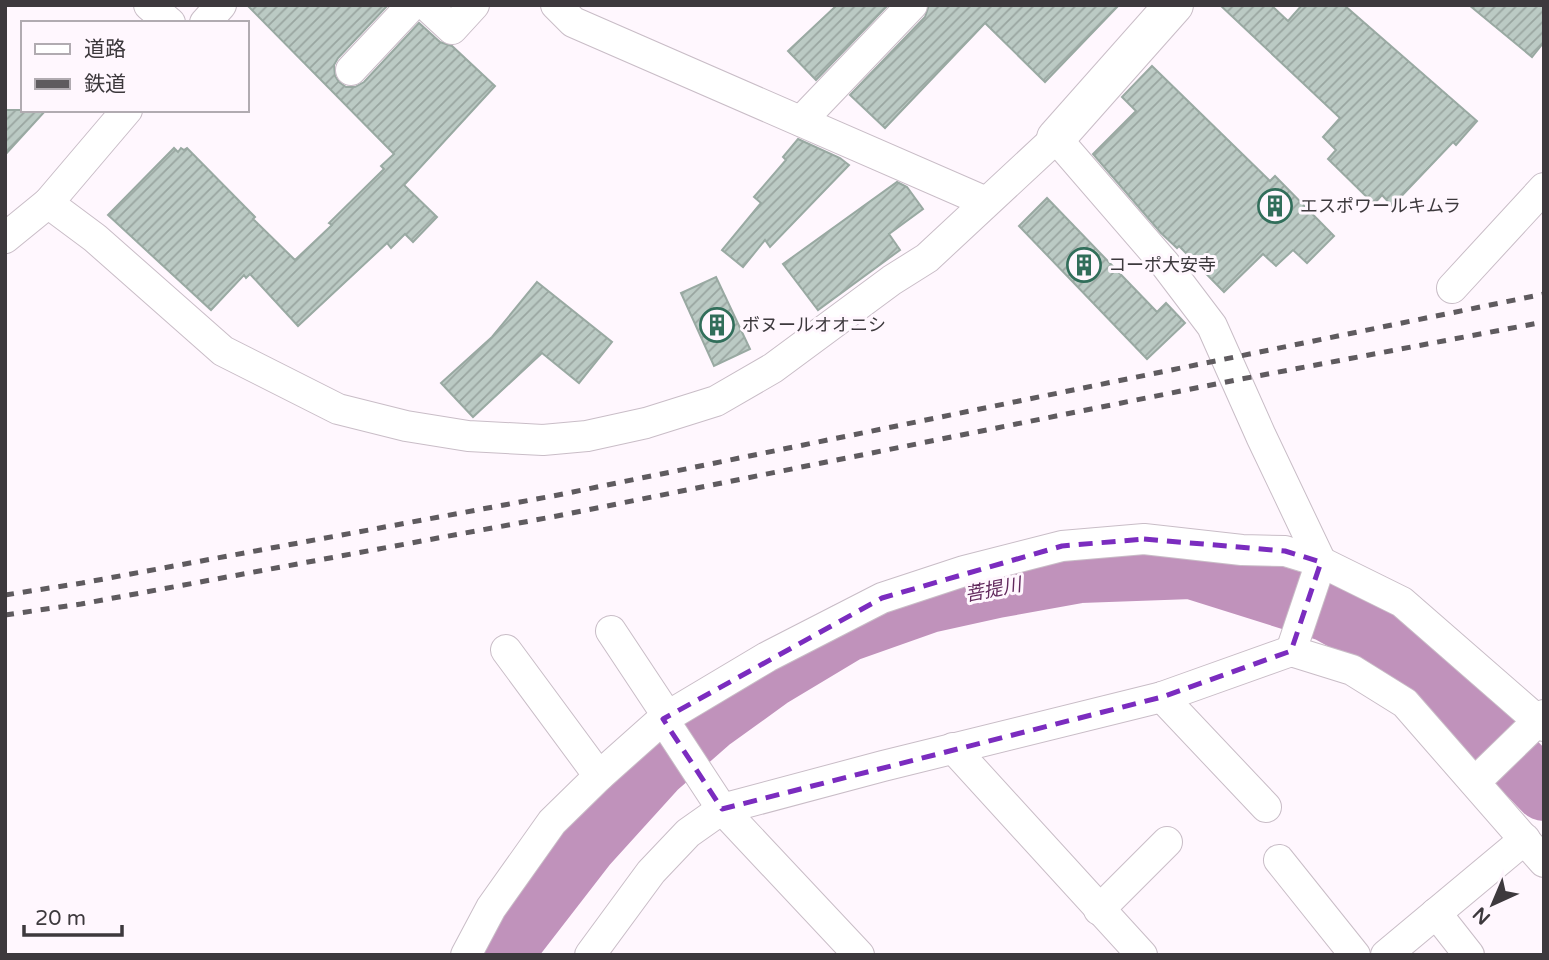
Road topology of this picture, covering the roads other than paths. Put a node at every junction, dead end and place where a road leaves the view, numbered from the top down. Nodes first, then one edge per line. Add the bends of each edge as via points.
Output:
1 (149, 5) edge
2 (221, 5) edge
3 (412, 5) edge
4 (426, 5) edge
5 (474, 5) edge
6 (556, 5) edge
7 (912, 5) edge
8 (1174, 5) edge
9 (168, 21) edge
10 (207, 21) edge
11 (351, 70) dead end
12 (125, 112) edge
13 (801, 121) junction
14 (1056, 138) junction
15 (1544, 188) edge
16 (986, 202) junction
17 (48, 203) junction
18 (5, 238) edge
19 (1452, 288) dead end
20 (1320, 566) junction
21 (611, 631) dead end
22 (1294, 643) junction
23 (506, 650) dead end
24 (1161, 697) junction
25 (667, 721) junction
26 (1539, 722) edge
27 (953, 748) junction
28 (1482, 775) junction
29 (599, 776) junction
30 (1266, 807) dead end
31 (722, 809) junction
32 (1525, 839) junction
33 (1167, 842) dead end
34 (1279, 860) dead end
35 (1544, 862) edge
36 (1099, 910) junction
37 (1436, 913) junction
38 (466, 955) edge
39 (590, 955) edge
40 (859, 955) edge
41 (1142, 955) edge
42 (1355, 955) edge
43 (1386, 955) edge
44 (1469, 955) edge

1 - 9 street
2 - 10 street
3 - 11 street
4 - 5 street via 452,29
6 - 13 street via 573,22
7 - 13 street
8 - 14 street
12 - 17 street
13 - 16 street
14 - 16 street
14 - 20 street via 1212,326
15 - 19 street
16 - 17 street via 927,258 773,368 716,401 646,423 544,440 468,436 338,409 223,351 95,238
17 - 18 street
20 - 22 street
20 - 25 street via 1285,551 1144,539 1062,546 882,598 767,657
20 - 26 street via 1402,602
21 - 25 street
22 - 24 street
22 - 28 street via 1352,670 1405,703
23 - 29 street
24 - 27 street
24 - 30 street
25 - 29 street
25 - 31 street
26 - 28 street
27 - 31 street
27 - 36 street
28 - 32 street
29 - 38 street via 552,822 491,908
31 - 39 street via 688,833 650,872
31 - 40 street
32 - 35 street
32 - 37 street
33 - 36 street
34 - 42 street
36 - 41 street
37 - 43 street
37 - 44 street

